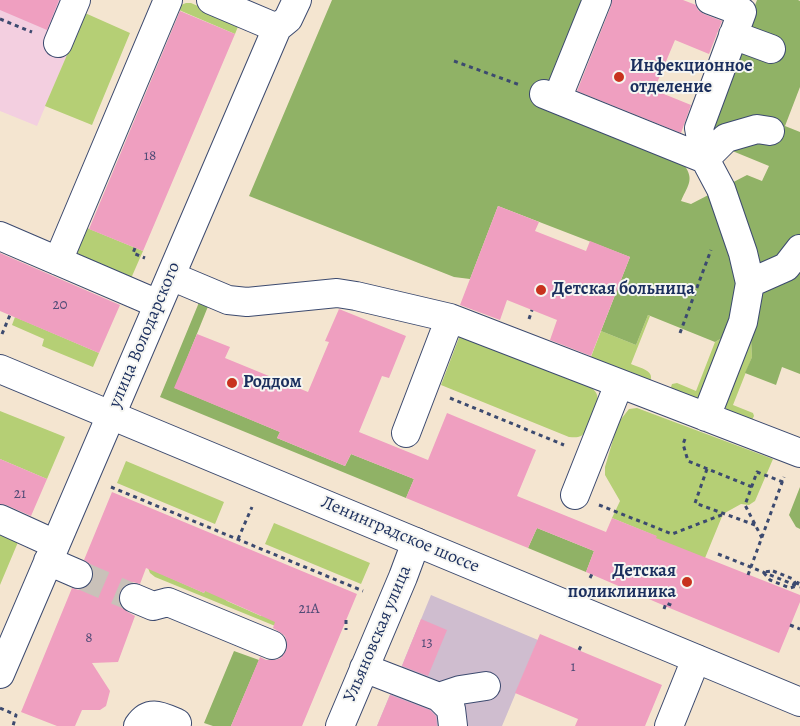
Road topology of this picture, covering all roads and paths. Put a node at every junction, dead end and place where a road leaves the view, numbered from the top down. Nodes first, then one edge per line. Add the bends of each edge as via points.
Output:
1 (76, 0) edge
2 (168, 0) edge
3 (211, 0) edge
4 (297, 0) edge
5 (598, 0) edge
6 (710, 0) edge
7 (0, 19) edge
8 (277, 28) junction
9 (733, 35) junction
10 (58, 43) joint
11 (771, 49) dead end
12 (454, 61) dead end
13 (551, 96) junction
14 (770, 131) dead end
15 (705, 160) junction
16 (727, 208) junction
17 (0, 236) edge
18 (134, 248) dead end
19 (800, 249) edge
20 (145, 258) dead end
21 (58, 261) junction
22 (170, 276) junction
23 (750, 283) junction
24 (158, 304) junction
25 (10, 315) dead end
26 (450, 318) junction
27 (680, 333) dead end
28 (2, 334) dead end
29 (0, 369) edge
30 (619, 384) junction
31 (424, 388) junction
32 (110, 415) junction
33 (706, 417) junction
34 (406, 433) dead end
35 (683, 444) dead end
36 (797, 452) edge
37 (590, 455) junction
38 (707, 469) junction
39 (782, 482) junction
40 (111, 486) dead end
41 (752, 486) junction
42 (575, 495) joint
43 (252, 507) dead end
44 (724, 514) junction
45 (0, 519) edge
46 (755, 525) junction
47 (218, 531) junction
48 (216, 535) dead end
49 (233, 537) junction
50 (762, 538) junction
51 (238, 539) junction
52 (231, 541) dead end
53 (245, 542) junction
54 (416, 542) junction
55 (243, 546) dead end
56 (258, 547) junction
57 (256, 552) dead end
58 (51, 553) junction
59 (718, 554) dead end
60 (750, 568) junction
61 (78, 574) tunnel mouth
62 (748, 575) dead end
63 (800, 578) edge
64 (798, 586) edge
65 (363, 591) dead end
66 (134, 598) tunnel mouth
67 (673, 606) dead end
68 (664, 609) dead end
69 (346, 620) dead end
70 (790, 625) dead end
71 (800, 629) edge
72 (346, 630) dead end
73 (272, 645) dead end
74 (696, 659) junction
75 (364, 668) junction
76 (0, 674) edge
77 (486, 686) dead end
78 (439, 697) junction
79 (800, 702) edge
80 (0, 708) edge
81 (177, 723) dead end
82 (13, 726) edge
83 (138, 726) edge
84 (340, 726) edge
85 (453, 726) edge
86 (669, 726) edge

1 - 10 street
2 - 21 street
3 - 8 street
4 - 8 street, улица Володарского via 288,19
5 - 13 street
6 - 9 street via 742,12
7 - 10 path
8 - 22 street, улица Володарского
9 - 11 street
9 - 15 street via 699,128
12 - 13 path
13 - 15 street
14 - 15 street via 757,129 726,138
15 - 16 street
16 - 23 street
16 - 27 path
17 - 21 street
18 - 20 path via 133,253
19 - 23 street via 786,267
21 - 24 street
22 - 24 street, улица Володарского
22 - 26 street via 228,300 247,302 337,293
23 - 33 street via 743,322
24 - 32 street, улица Володарского
25 - 28 path
26 - 30 street
26 - 31 street
29 - 32 street, Ленинградское шоссе
30 - 33 street
30 - 37 street
31 - 34 street
31 - 37 path
32 - 54 street, Ленинградское шоссе
32 - 58 street, улица Володарского
33 - 36 street
35 - 38 path via 688,461
36 - 39 path
37 - 42 street
38 - 41 path
38 - 44 path via 694,503
39 - 41 path via 758,472
39 - 50 path
40 - 47 path
41 - 46 path via 745,505
42 - 44 path via 672,534
43 - 51 path
44 - 46 path
45 - 58 street
46 - 50 path
47 - 48 path
47 - 49 path
49 - 51 path
49 - 52 path
50 - 60 path
51 - 53 path
53 - 55 path
53 - 56 path
54 - 74 street, Ленинградское шоссе
54 - 75 street, Ульяновская улица
56 - 57 path
56 - 65 path
58 - 61 street
58 - 76 street, улица Володарского
59 - 60 path
60 - 62 path
60 - 64 path
63 - 64 path
66 - 73 street via 153,606 168,602
67 - 68 path via 666,603
69 - 72 path
70 - 71 path
74 - 79 street, Ленинградское шоссе
74 - 86 street
75 - 78 street
75 - 84 street, Ульяновская улица
77 - 78 street
78 - 85 street via 451,709
80 - 82 path via 16,716
81 - 83 street via 164,717 150,716 143,718

